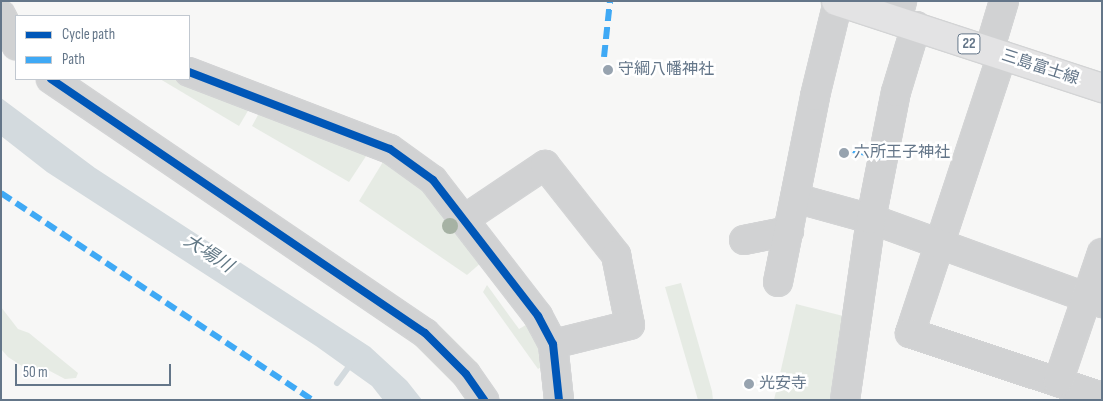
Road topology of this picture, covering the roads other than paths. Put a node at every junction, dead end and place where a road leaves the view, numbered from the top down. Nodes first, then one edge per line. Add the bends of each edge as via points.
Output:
1 (837, 1) edge
2 (1004, 1) edge
3 (1, 15) edge
4 (905, 16) edge
5 (15, 20) edge
6 (15, 43) edge
7 (996, 53) junction
8 (190, 72) edge
9 (52, 80) edge
10 (1102, 88) edge
11 (795, 198) junction
12 (871, 218) junction
13 (463, 220) junction
14 (789, 231) junction
15 (744, 240) dead end
16 (939, 243) junction
17 (1102, 253) edge
18 (778, 282) dead end
19 (1094, 300) edge
20 (553, 344) junction
21 (1058, 382) junction
22 (1102, 397) edge
23 (484, 400) edge
24 (559, 400) edge
25 (845, 400) edge

1 - 4 main road, 三島富士線 / 22
1 - 11 street
2 - 7 street
3 - 5 street
3 - 6 street
4 - 7 main road, 三島富士線 / 22
4 - 12 street via 896,92
7 - 10 main road, 三島富士線 / 22
7 - 16 street
8 - 13 street via 390,149 433,180
9 - 23 street via 425,333 466,374
11 - 12 street
11 - 14 street
12 - 16 street
12 - 25 street
13 - 20 street via 538,316
13 - 20 street via 545,165 616,255 630,325
14 - 15 street
14 - 18 street
16 - 19 street
16 - 21 street via 910,333
17 - 19 street
19 - 21 street
20 - 24 street
21 - 22 street

